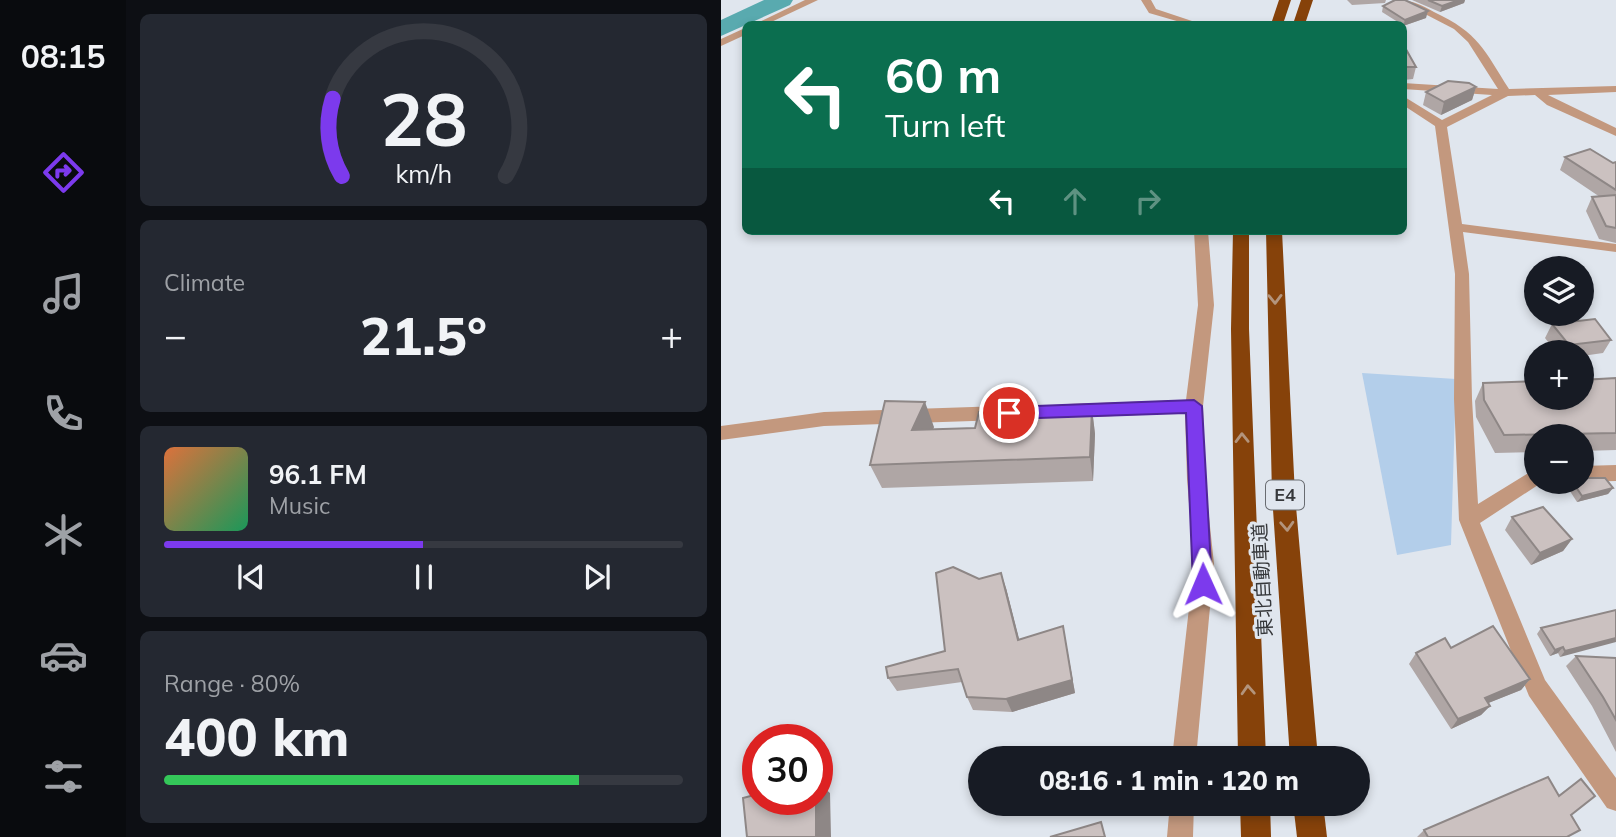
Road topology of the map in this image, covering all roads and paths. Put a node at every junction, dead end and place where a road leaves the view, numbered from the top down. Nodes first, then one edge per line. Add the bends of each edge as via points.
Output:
1 (813, 0) edge
2 (1146, 0) edge
3 (1285, 0) edge
4 (1307, 0) edge
5 (1403, 0) edge
6 (767, 21) edge
7 (1185, 21) edge
8 (1278, 21) edge
9 (1300, 21) edge
10 (742, 32) edge
11 (721, 43) edge
12 (1407, 86) edge
13 (1616, 89) edge
14 (1538, 92) junction
15 (1506, 93) junction
16 (1407, 102) edge
17 (1441, 125) junction
18 (1616, 132) edge
19 (1456, 227) junction
20 (1201, 235) edge
21 (1241, 235) edge
22 (1274, 235) edge
23 (1616, 248) edge
24 (1194, 406) junction
25 (1016, 412) edge
26 (1043, 412) edge
27 (721, 433) edge
28 (1616, 473) edge
29 (1594, 474) edge
30 (1524, 485) edge
31 (1469, 520) junction
32 (1185, 746) edge
33 (1252, 746) edge
34 (1303, 746) edge
35 (1616, 799) edge
36 (1181, 816) edge
37 (1255, 816) edge
38 (1310, 816) edge
39 (1180, 837) edge
40 (1256, 837) edge
41 (1312, 837) edge

1 - 6 street
2 - 7 street via 1152,12
3 - 8 highway
4 - 9 highway
5 - 15 street via 1458,27 1472,40
10 - 11 street
12 - 15 street
13 - 14 street
14 - 15 street
14 - 18 street via 1551,103
15 - 17 street
16 - 17 street
17 - 19 street
19 - 23 street
19 - 31 street via 1462,274
20 - 24 street via 1206,305
33 -> 21 highway, 東北自動車道 / E4
22 -> 34 highway, 東北自動車道 / E4 via 1275,329
24 - 26 street
24 - 32 street via 1204,564
25 - 27 street via 824,419
28 - 29 street
30 - 31 street
31 - 35 street via 1537,688
36 - 39 street
37 - 40 highway
38 - 41 highway

